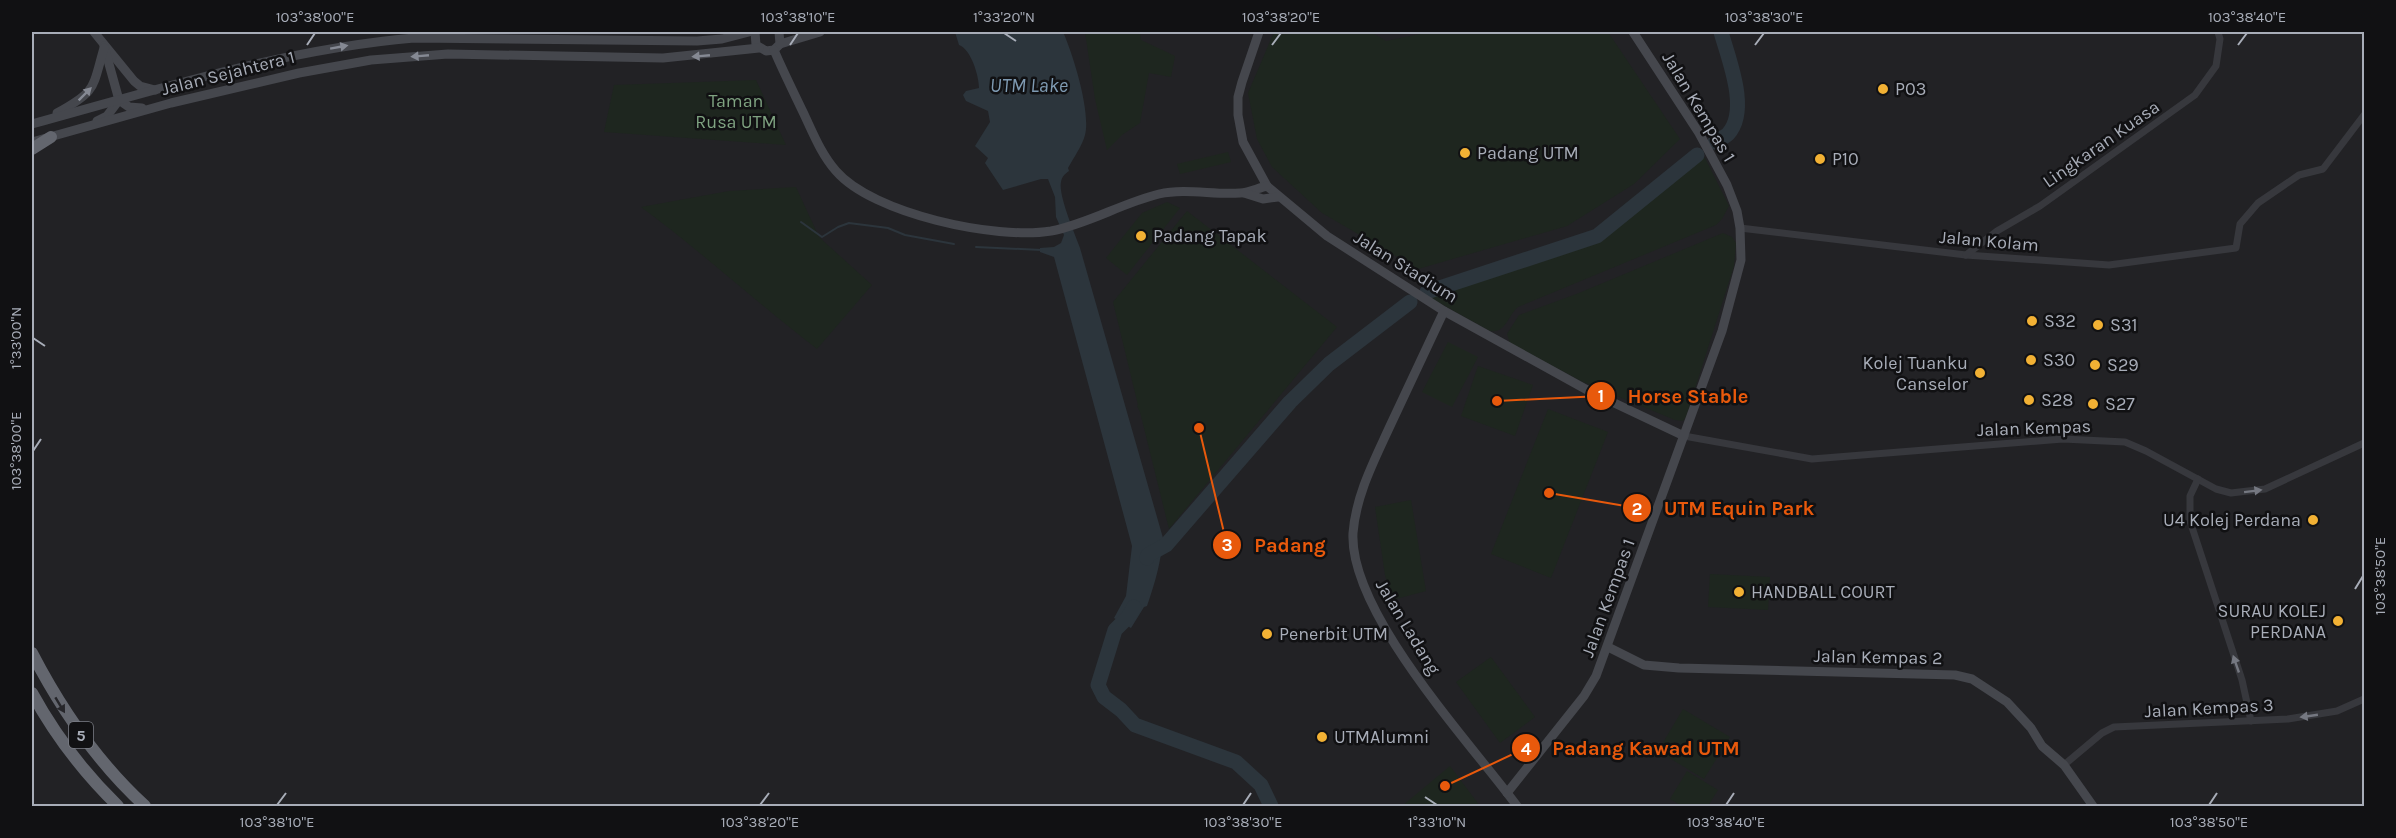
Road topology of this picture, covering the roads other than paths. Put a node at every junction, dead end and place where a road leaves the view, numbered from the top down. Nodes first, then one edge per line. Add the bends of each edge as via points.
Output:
1 (94, 32) edge
2 (749, 32) edge
3 (755, 32) edge
4 (780, 32) edge
5 (820, 32) edge
6 (1259, 32) edge
7 (1633, 32) edge
8 (2218, 32) edge
9 (450, 38) junction
10 (501, 39) junction
11 (104, 46) junction
12 (777, 47) junction
13 (759, 48) junction
14 (448, 54) junction
15 (500, 56) junction
16 (160, 90) junction
17 (119, 100) junction
18 (171, 103) junction
19 (2364, 116) edge
20 (42, 122) junction
21 (32, 124) edge
22 (82, 129) junction
23 (51, 137) junction
24 (32, 142) edge
25 (32, 149) edge
26 (1267, 186) junction
27 (1244, 193) junction
28 (1278, 197) junction
29 (1740, 228) junction
30 (1966, 255) junction
31 (1444, 311) junction
32 (1684, 436) junction
33 (2364, 443) edge
34 (2198, 479) junction
35 (1608, 647) junction
36 (32, 653) edge
37 (32, 693) edge
38 (2364, 699) edge
39 (2251, 721) junction
40 (2064, 765) junction
41 (1507, 793) junction
42 (118, 807) edge
43 (145, 807) edge
44 (1517, 807) edge
45 (2093, 807) edge

1 - 11 street
2 - 10 street via 697,41
3 - 13 street via 754,41
4 - 12 street
5 - 12 street
6 - 26 street, Jalan Stadium via 1238,97 1238,115 1243,142
7 - 29 street, Jalan Kempas 1 via 1702,139 1727,185
8 - 30 street, Lingkaran Kuasa via 2216,66 2195,95
9 - 10 street
9 - 14 street
16 -> 9 street via 336,47
10 - 15 street
11 - 16 street via 134,81
11 - 17 street
20 -> 11 street via 88,92 96,80
12 - 13 street, Jalan Sejahtera 1 via 766,51
12 - 27 street via 823,155 843,179 857,189 933,219 1001,232 1048,231 1157,195 1181,191
13 -> 15 street, Jalan Sejahtera 1 via 663,58
14 - 15 street, Jalan Sejahtera 1
14 -> 18 street, Jalan Sejahtera 1 via 371,60 320,69
16 - 17 street
17 - 18 street via 136,109
17 - 20 street
17 - 22 street via 107,116
18 - 22 street, Jalan Sejahtera 1
19 - 30 street, Jalan Kolam via 2323,169 2299,175 2258,203 2240,224 2236,248 2109,265
20 - 21 street
22 - 23 street, Jalan Sejahtera 1
23 - 24 street, Jalan Sejahtera 1
23 - 25 highway
26 - 27 street
26 - 28 street, Jalan Stadium
27 - 28 street via 1263,199
28 - 31 street, Jalan Stadium via 1328,236
29 - 30 street, Jalan Kolam
29 - 32 street, Jalan Kempas 1 via 1741,260 1722,331
31 - 32 street, Jalan Stadium via 1589,391
31 - 41 street, Jalan Ladang via 1361,491 1353,534 1358,575 1370,604 1407,662
32 - 34 street, Jalan Kempas via 1812,459 2063,439 2125,442
32 - 35 street, Jalan Kempas 1
34 -> 33 street, Jalan Kempas via 2230,493 2253,492
39 -> 34 street via 2242,680 2190,521 2190,496
35 - 40 street, Jalan Kempas 2 via 1644,665 1944,674 1972,679 2007,702 2042,746
35 - 41 street, Jalan Kempas 1 via 1584,696
36 -> 43 highway, 5 via 67,716 106,767
37 - 42 highway, 5 via 74,758
38 -> 39 street, Jalan Kempas 3 via 2316,716
39 - 40 street, Jalan Kempas 3 via 2114,727
40 - 45 street, Jalan Kempas 2
41 - 44 street, Jalan Ladang

